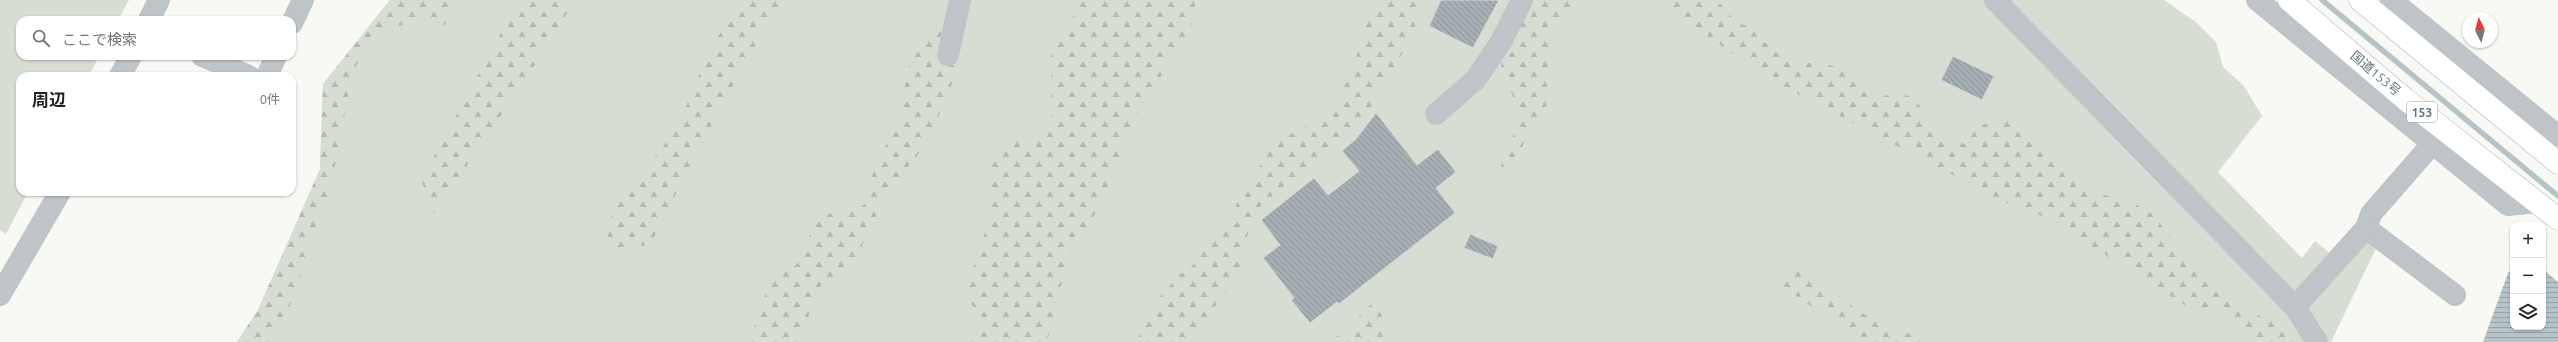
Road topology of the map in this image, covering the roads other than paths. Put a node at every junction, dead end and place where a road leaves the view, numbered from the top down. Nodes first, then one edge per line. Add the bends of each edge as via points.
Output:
1 (159, 0) edge
2 (303, 0) edge
3 (960, 0) edge
4 (1522, 0) edge
5 (1995, 0) edge
6 (2257, 0) edge
7 (2289, 0) edge
8 (2360, 0) edge
9 (2391, 0) edge
10 (151, 16) edge
11 (295, 16) edge
12 (948, 56) dead end
13 (129, 60) edge
14 (211, 60) edge
15 (274, 60) edge
16 (122, 72) edge
17 (240, 72) edge
18 (269, 72) edge
19 (1436, 114) dead end
20 (2558, 136) edge
21 (2432, 144) junction
22 (2558, 164) edge
23 (57, 196) edge
24 (2536, 202) junction
25 (2558, 219) edge
26 (2366, 228) junction
27 (7, 268) edge
28 (0, 295) edge
29 (2455, 295) dead end
30 (2295, 307) junction
31 (2317, 342) edge

1 - 10 street
2 - 11 street
3 - 12 street
4 - 19 street via 1501,42 1476,79
5 - 30 street
6 - 21 street
7 - 24 highway, 国道153号 / 153 via 2405,98
8 - 22 highway
9 - 20 street
13 - 16 street
14 - 17 street
15 - 18 street
21 - 24 street via 2508,205
21 - 26 street via 2371,214
23 - 27 street
24 - 25 highway, 国道153号 / 153
26 - 29 street
26 - 30 street
27 - 28 street
30 - 31 street

